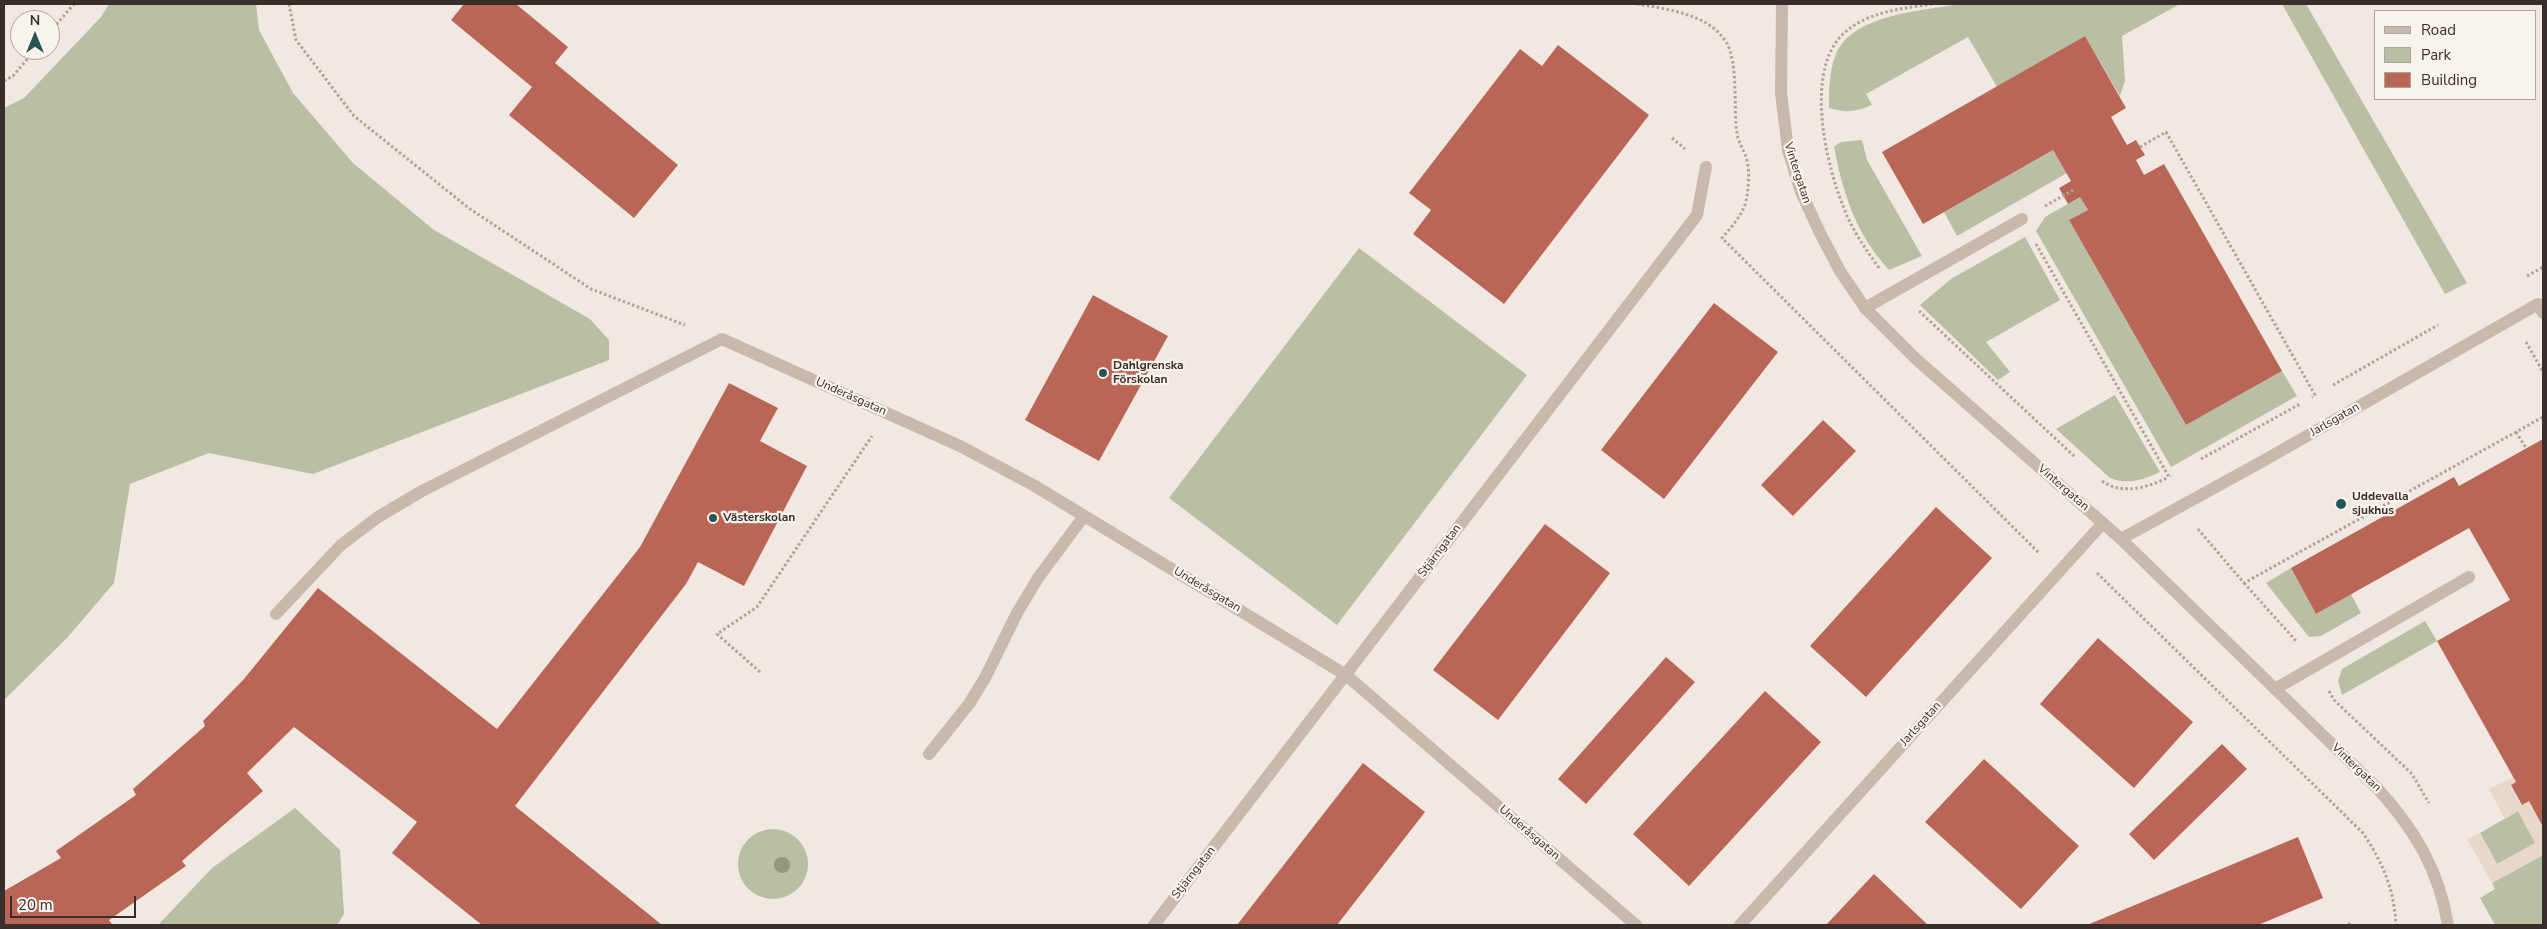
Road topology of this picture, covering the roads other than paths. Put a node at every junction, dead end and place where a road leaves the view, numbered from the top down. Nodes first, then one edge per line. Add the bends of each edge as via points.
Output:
1 (1782, 4) edge
2 (1706, 167) dead end
3 (2022, 219) road end
4 (1865, 308) junction
5 (2543, 313) edge
6 (1084, 516) junction
7 (2103, 523) junction
8 (2121, 539) junction
9 (2469, 577) dead end
10 (276, 614) dead end
11 (1346, 675) junction
12 (2275, 689) junction
13 (929, 754) dead end
14 (1154, 925) edge
15 (1636, 925) edge
16 (1740, 925) edge
17 (2448, 925) edge

1 - 4 street, Vintergatan via 1781,93 1788,150 1801,192 1820,233
2 - 11 street, Stjärngatan via 1697,215
3 - 4 street
4 - 7 street, Vintergatan via 1923,365
5 - 8 street, Jarlsgatan via 2538,304
6 - 10 street, Underåsgatan via 960,446 722,339 422,491 378,517 341,545
6 - 11 street, Underåsgatan
6 - 13 street via 1038,578 973,697
7 - 8 street, Vintergatan
7 - 16 street, Jarlsgatan
8 - 12 street, Vintergatan
9 - 12 street
11 - 14 street, Stjärngatan
11 - 15 street, Underåsgatan
12 - 17 street, Vintergatan via 2404,818 2434,873 2444,900

